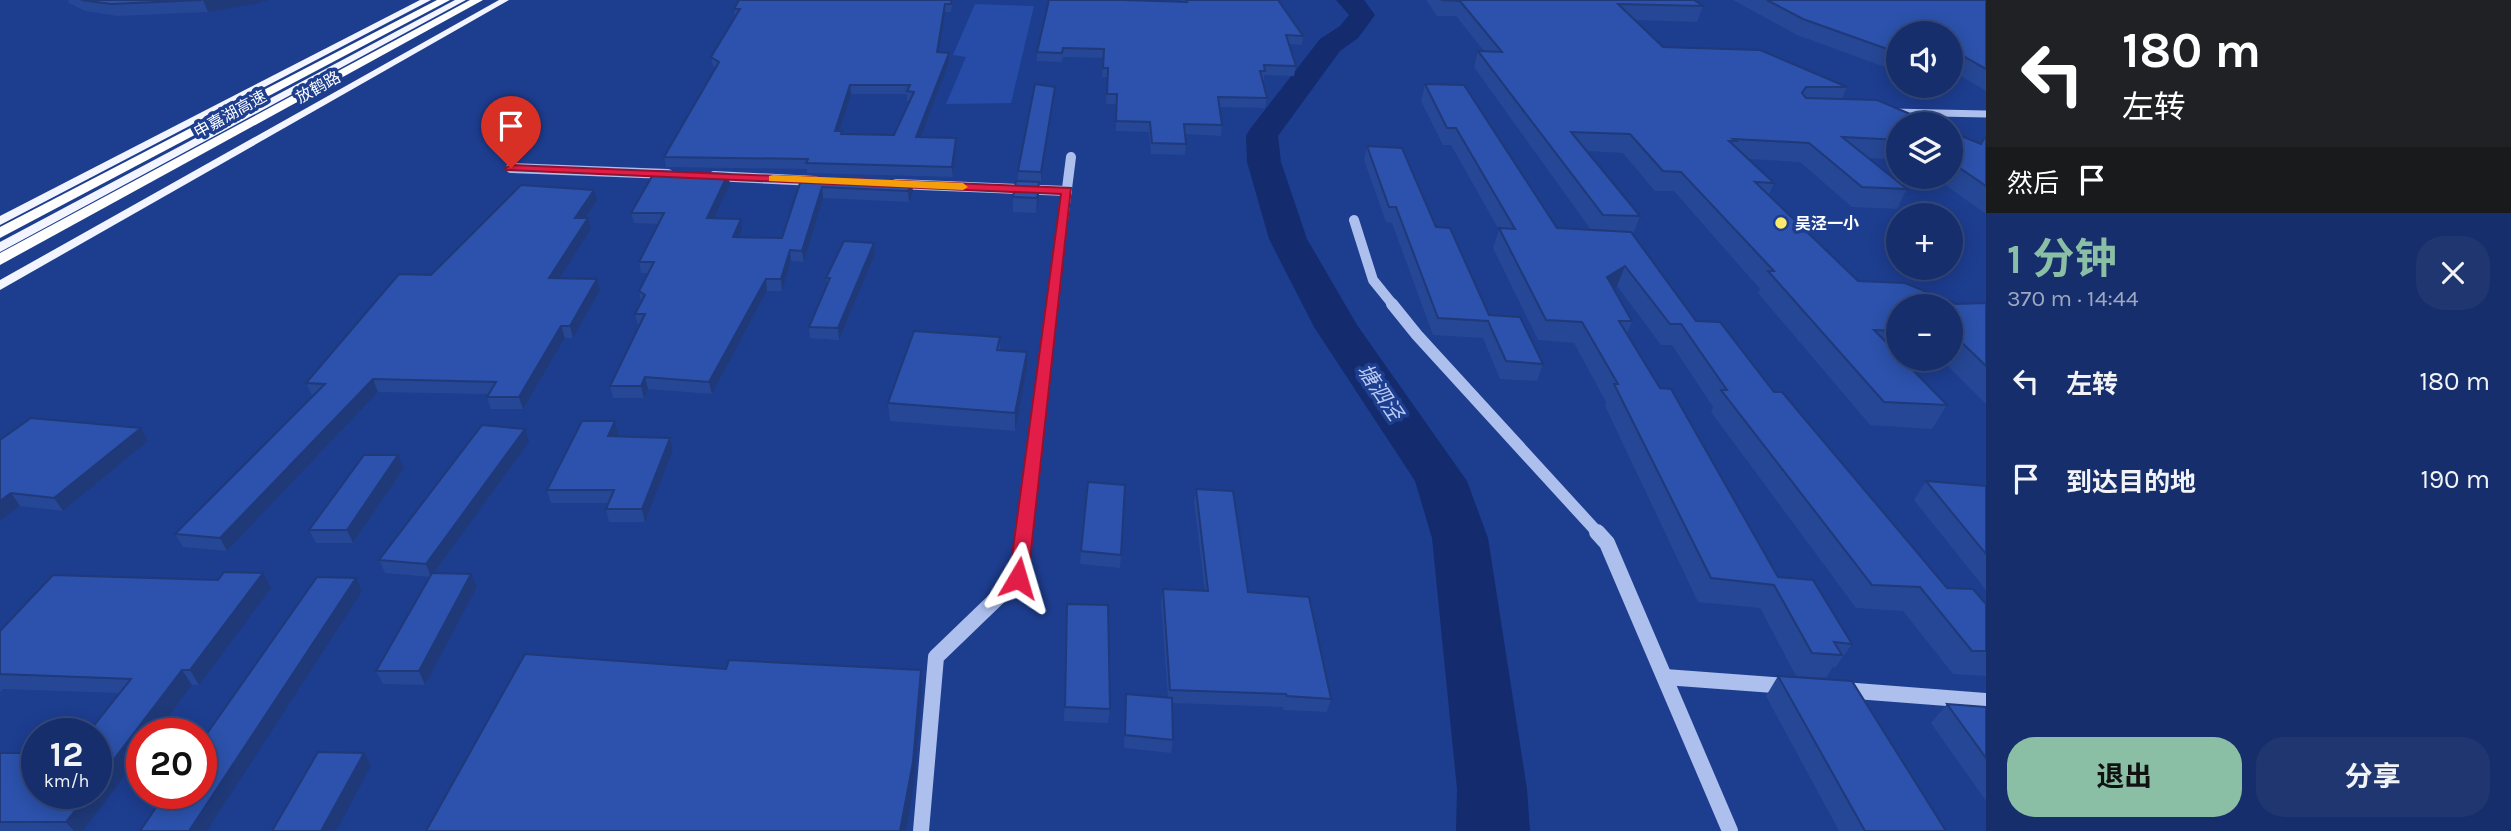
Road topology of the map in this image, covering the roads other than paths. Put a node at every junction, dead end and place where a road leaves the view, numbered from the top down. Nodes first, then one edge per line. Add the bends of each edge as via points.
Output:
1 (411, 0) edge
2 (427, 0) edge
3 (444, 0) edge
4 (462, 0) edge
5 (478, 0) edge
6 (494, 0) edge
7 (505, 0) edge
8 (1880, 112) edge
9 (1986, 114) edge
10 (1071, 157) dead end
11 (511, 168) dead end
12 (678, 175) edge
13 (705, 176) edge
14 (831, 181) edge
15 (886, 183) edge
16 (1067, 191) junction
17 (0, 209) edge
18 (0, 220) edge
19 (1354, 220) dead end
20 (0, 231) edge
21 (0, 248) edge
22 (0, 260) edge
23 (0, 275) edge
24 (0, 286) edge
25 (1665, 677) junction
26 (1804, 687) edge
27 (1832, 689) edge
28 (1986, 701) edge
29 (920, 831) edge
30 (1730, 831) edge

1 - 17 main road, 放鹤路
2 - 18 main road
3 - 20 highway, 申嘉湖高速
4 - 21 main road, 放鹤路
5 - 22 highway, 申嘉湖高速
6 - 23 main road
7 - 24 main road, 放鹤路
8 - 9 street
10 - 16 street
11 - 12 street
13 - 14 street
15 - 16 street
16 - 29 street via 1018,578 936,657
19 - 25 street via 1373,280 1417,335 1607,543
25 - 26 street
25 - 30 street
27 - 28 street

